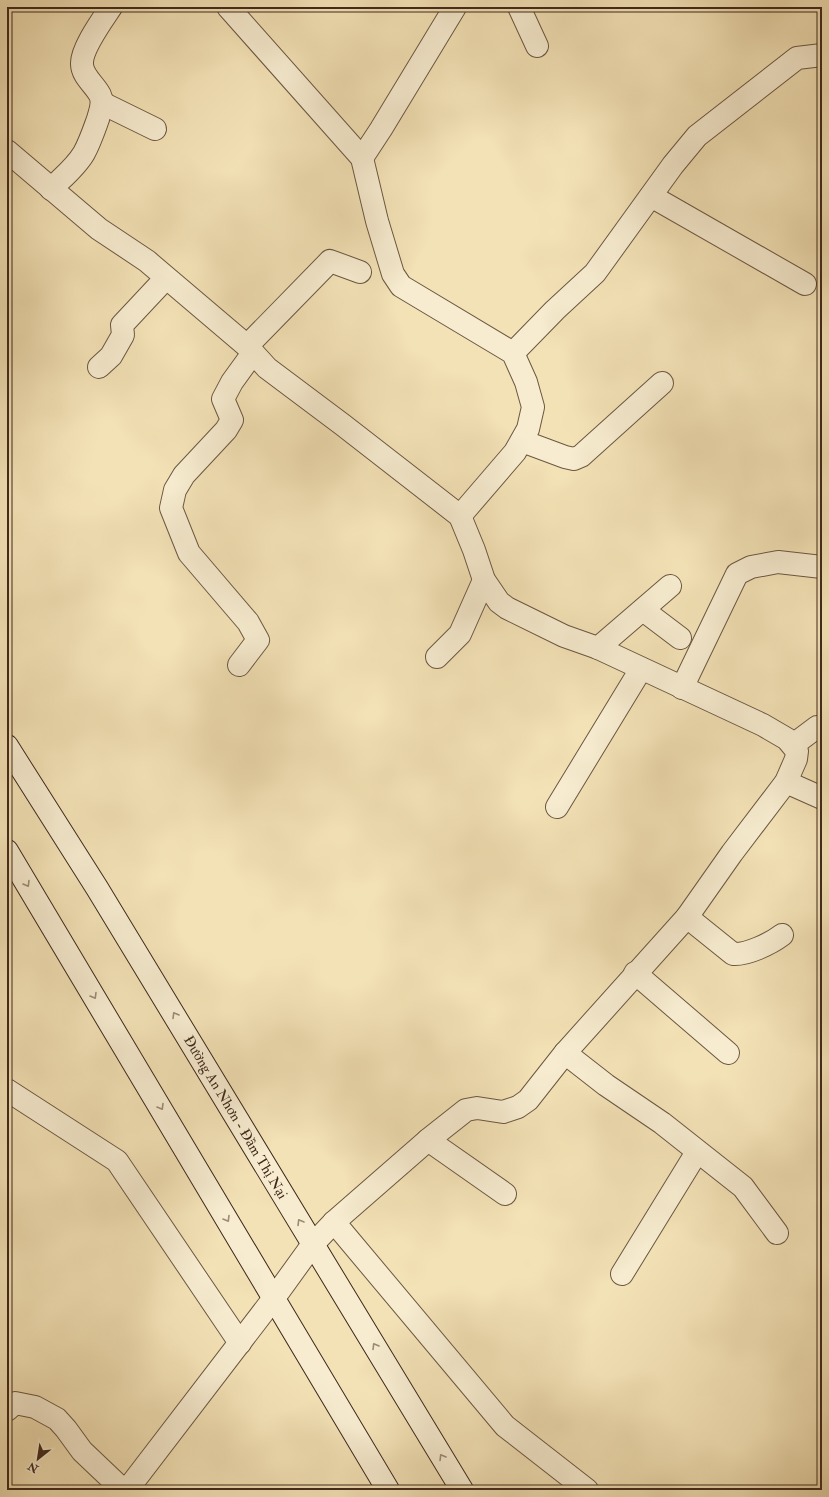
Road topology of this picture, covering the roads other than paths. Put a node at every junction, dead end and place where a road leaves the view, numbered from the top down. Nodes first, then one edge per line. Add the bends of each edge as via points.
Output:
1 (111, 7) edge
2 (228, 7) edge
3 (455, 7) edge
4 (519, 7) edge
5 (537, 46) dead end
6 (822, 55) edge
7 (102, 103) junction
8 (155, 129) dead end
9 (7, 151) edge
10 (362, 158) junction
11 (51, 189) junction
12 (651, 196) junction
13 (360, 272) dead end
14 (166, 278) junction
15 (805, 284) dead end
16 (250, 349) junction
17 (513, 353) junction
18 (99, 367) dead end
19 (662, 383) dead end
20 (522, 442) junction
21 (460, 516) junction
22 (822, 567) edge
23 (484, 580) junction
24 (670, 586) dead end
25 (643, 610) junction
26 (680, 638) dead end
27 (598, 648) junction
28 (437, 657) dead end
29 (239, 665) dead end
30 (641, 669) junction
31 (682, 688) junction
32 (822, 727) edge
33 (7, 746) edge
34 (791, 765) junction
35 (822, 798) edge
36 (557, 807) dead end
37 (7, 851) edge
38 (687, 917) junction
39 (782, 935) dead end
40 (635, 973) junction
41 (728, 1052) dead end
42 (565, 1053) junction
43 (7, 1090) edge
44 (428, 1140) junction
45 (697, 1152) junction
46 (505, 1194) dead end
47 (334, 1222) junction
48 (778, 1234) dead end
49 (313, 1244) junction
50 (622, 1274) dead end
51 (274, 1298) junction
52 (240, 1343) junction
53 (7, 1410) edge
54 (123, 1490) edge
55 (127, 1490) edge
56 (388, 1490) edge
57 (462, 1490) edge
58 (587, 1490) edge

1 - 7 street via 96,30 82,62 82,68
2 - 10 street
3 - 10 street
4 - 5 street
6 - 12 street via 797,58 698,136
7 - 8 street
7 - 11 street via 84,154
9 - 11 street
10 - 17 street via 377,221 393,274 400,286
11 - 14 street via 99,229 147,261
12 - 15 street
12 - 17 street via 595,273
13 - 16 street via 330,261
14 - 16 street
14 - 18 street via 122,325 123,335 111,356
16 - 21 street via 268,368
16 - 29 street via 223,399 232,420 226,430 184,475 175,490 171,508 189,553 248,622 258,640
17 - 20 street via 526,382 533,407
19 - 20 street via 574,459
20 - 21 street
21 - 23 street
22 - 31 street via 778,562 751,567 737,574
23 - 27 street via 499,602 507,608 564,636
23 - 28 street via 460,634
24 - 25 street
25 - 26 street
25 - 27 street
27 - 30 street
30 - 31 street
30 - 36 street
31 - 34 street via 763,725 787,739
32 - 34 street via 816,727
49 -> 33 street, Đường An Nhơn - Đầm Thị Nại via 98,888
34 - 35 street
34 - 38 street
37 -> 51 street
38 - 39 street via 733,954 741,954
38 - 40 street
40 - 41 street
40 - 42 street
42 - 44 street via 528,1100 518,1107 503,1112 477,1108 466,1110
42 - 45 street
43 - 52 street via 117,1161
44 - 46 street
44 - 47 street
45 - 48 street via 743,1187
45 - 50 street
47 - 49 street
47 - 58 street via 505,1426
49 - 51 street
57 -> 49 street, Đường An Nhơn - Đầm Thị Nại
51 - 52 street
51 - 56 street
52 - 55 street
53 - 54 street via 15,1403 35,1407 57,1419 82,1451

